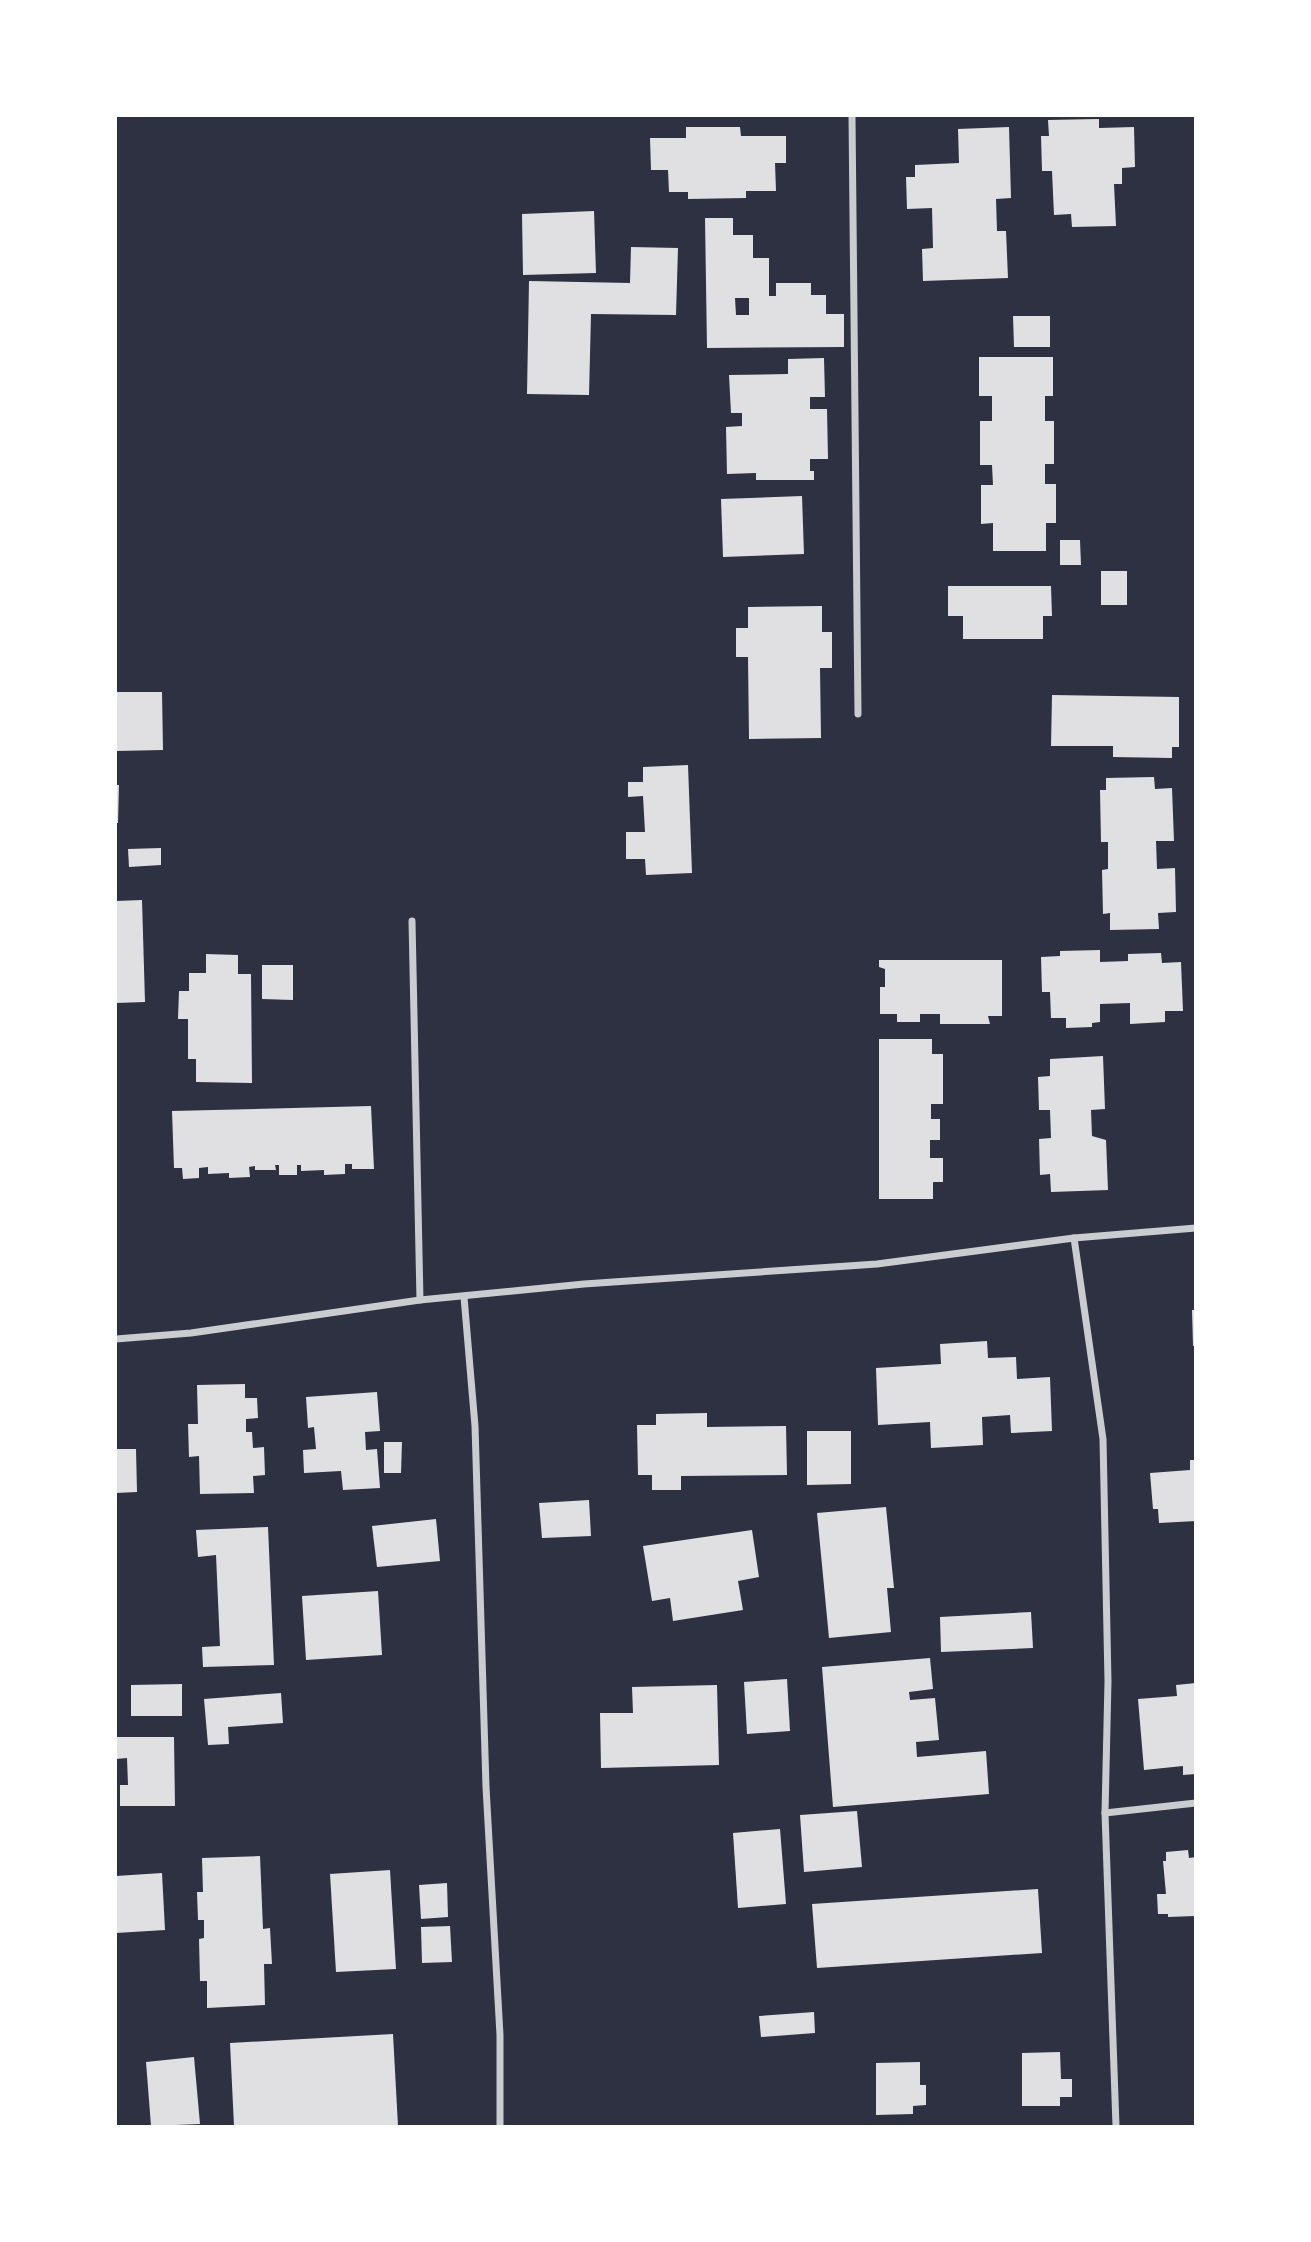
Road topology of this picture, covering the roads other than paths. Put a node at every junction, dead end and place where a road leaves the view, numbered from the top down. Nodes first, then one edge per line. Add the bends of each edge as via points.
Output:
1 (852, 116) edge
2 (858, 714) dead end
3 (412, 922) dead end
4 (1195, 1228) edge
5 (1074, 1238) junction
6 (464, 1297) junction
7 (420, 1300) junction
8 (116, 1339) edge
9 (1195, 1803) edge
10 (1105, 1813) junction
11 (500, 2126) edge
12 (1116, 2126) edge

1 - 2 street
3 - 7 street
4 - 5 street
5 - 6 street via 877,1264
5 - 10 street via 1102,1439 1108,1681
6 - 7 street
6 - 11 street via 475,1426
7 - 8 street via 191,1333
9 - 10 street
10 - 12 street

